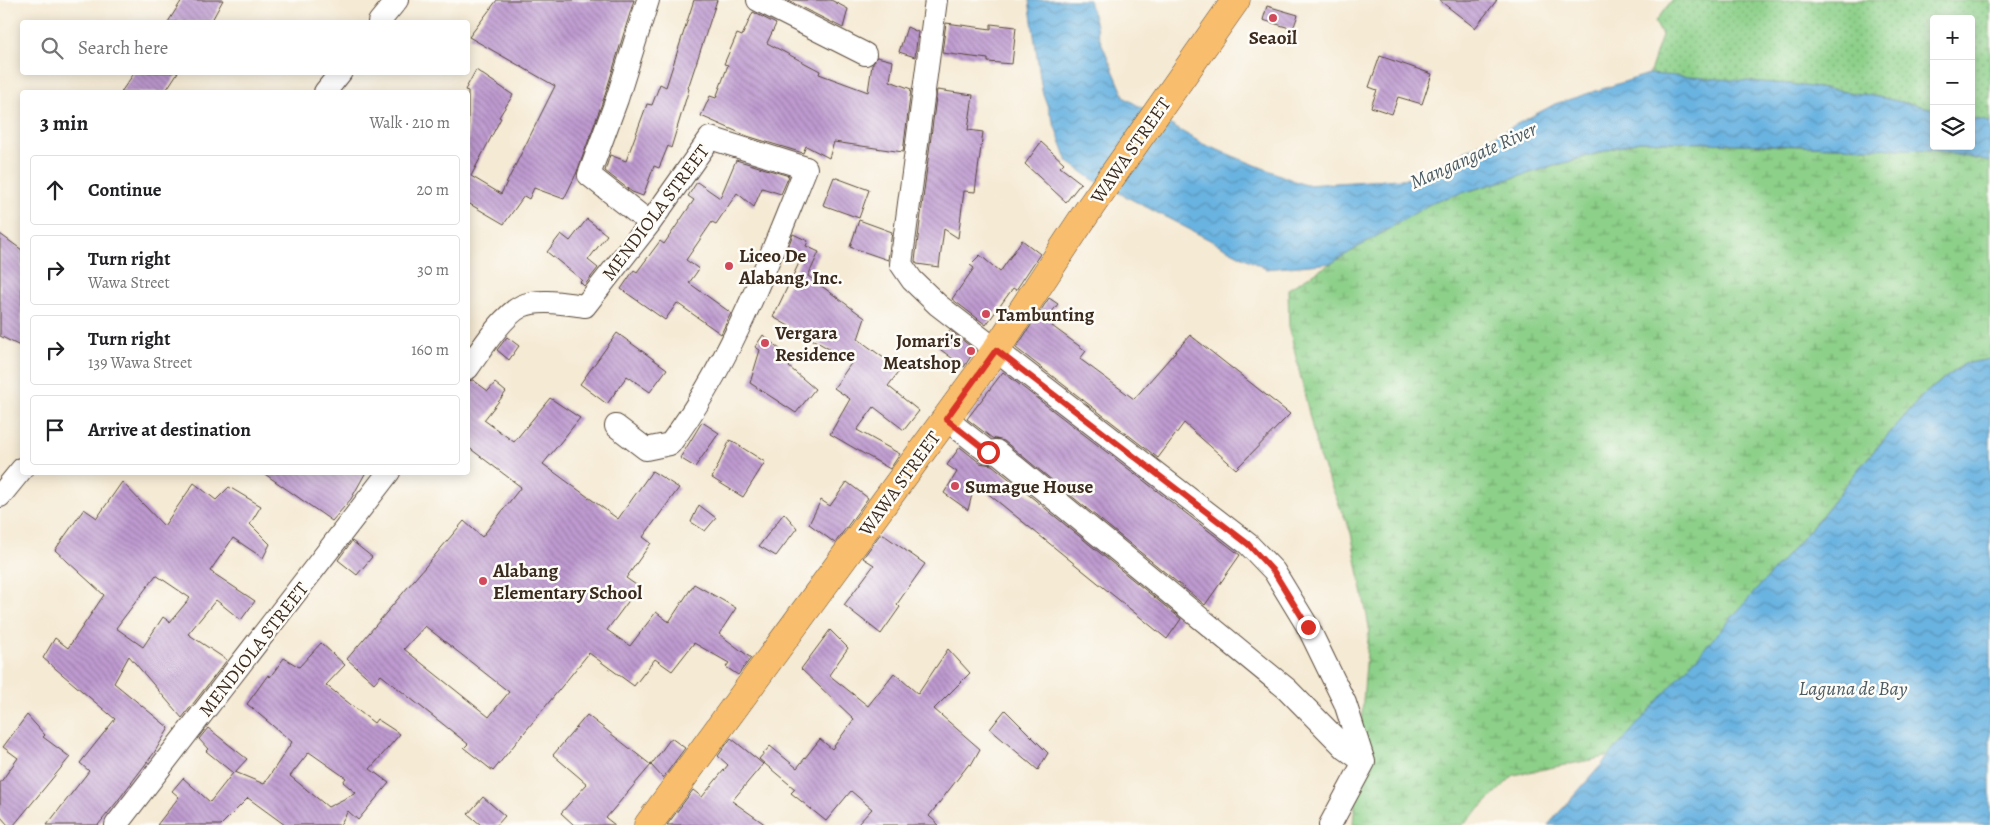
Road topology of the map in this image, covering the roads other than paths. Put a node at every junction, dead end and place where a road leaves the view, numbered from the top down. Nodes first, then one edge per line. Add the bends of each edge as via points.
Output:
1 (397, 0) edge
2 (648, 0) edge
3 (758, 0) edge
4 (936, 0) edge
5 (1236, 0) edge
6 (381, 20) edge
7 (865, 54) dead end
8 (339, 75) edge
9 (327, 90) edge
10 (650, 223) junction
11 (996, 350) junction
12 (470, 365) edge
13 (946, 419) junction
14 (616, 426) dead end
15 (20, 471) edge
16 (387, 475) edge
17 (0, 496) edge
18 (1364, 762) junction
19 (116, 825) edge
20 (648, 825) edge
21 (1330, 825) edge

1 - 6 street
2 - 10 street via 617,100 589,175
3 - 7 street
4 - 11 street via 902,264 912,280 938,305
5 - 11 main road, WAWA STREET via 1099,194
8 - 9 street
10 - 12 street, MENDIOLA STREET via 584,306 550,302 522,306 496,328
10 - 14 street, MENDIOLA STREET via 710,138 806,168 745,317 697,407 670,444 646,449
11 - 13 main road, WAWA STREET
11 - 18 street via 1248,544 1274,572 1308,627 1345,703
13 - 18 street via 988,452 996,451 1189,608 1287,689 1346,749
13 - 20 main road, WAWA STREET
15 - 17 street
16 - 19 street, MENDIOLA STREET
18 - 21 street

